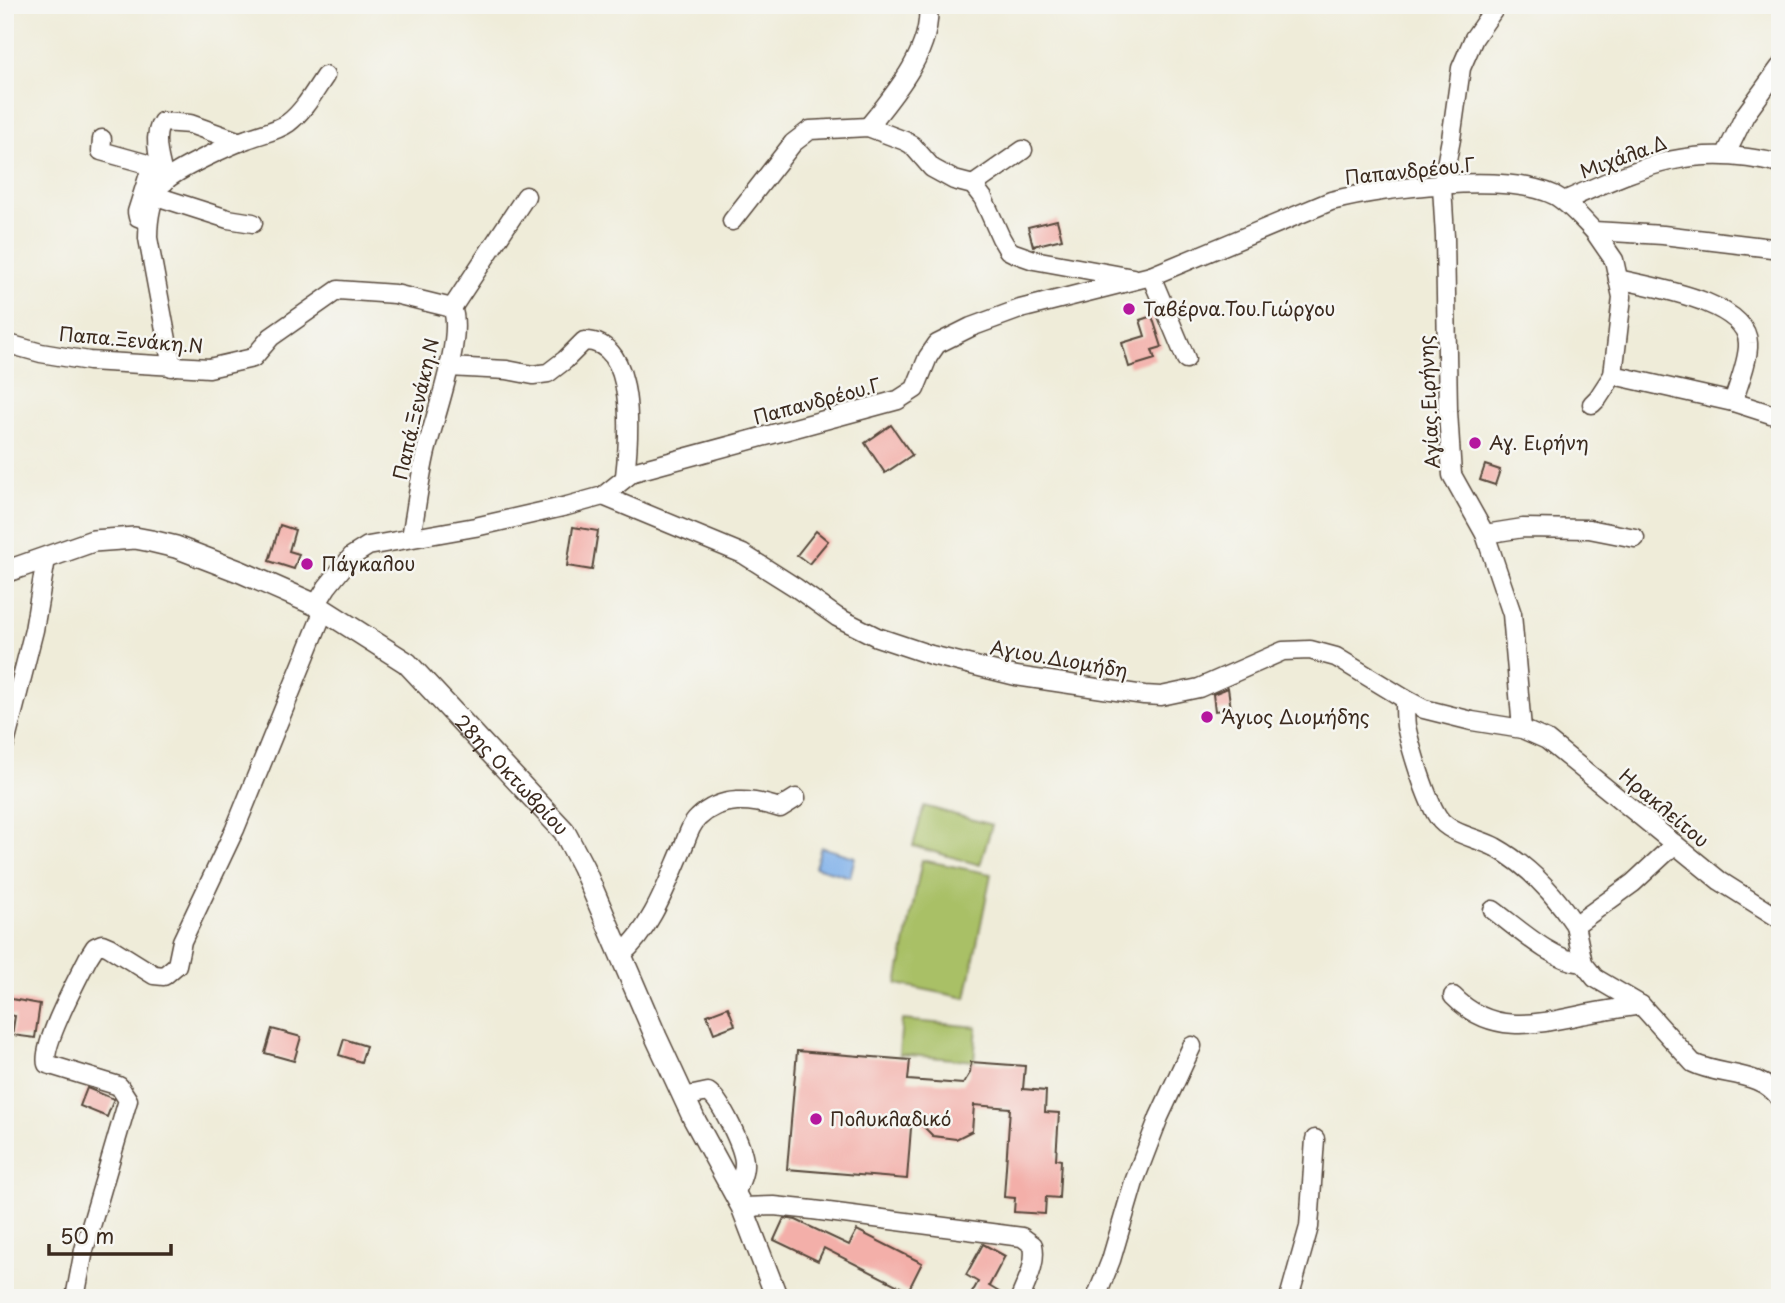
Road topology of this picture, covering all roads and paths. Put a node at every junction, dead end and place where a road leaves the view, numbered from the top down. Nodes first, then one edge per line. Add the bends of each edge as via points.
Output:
1 (928, 5) edge
2 (1497, 5) edge
3 (1780, 67) edge
4 (325, 76) dead end
5 (868, 127) junction
6 (102, 139) dead end
7 (240, 142) junction
8 (1023, 150) dead end
9 (1726, 154) junction
10 (1780, 163) edge
11 (973, 184) junction
12 (1442, 186) junction
13 (160, 189) junction
14 (526, 196) dead end
15 (1564, 201) junction
16 (148, 221) junction
17 (732, 221) dead end
18 (253, 223) dead end
19 (1594, 231) junction
20 (1780, 249) edge
21 (1144, 277) junction
22 (1618, 279) junction
23 (453, 308) junction
24 (5, 344) edge
25 (1186, 359) dead end
26 (172, 367) junction
27 (448, 367) junction
28 (1613, 375) junction
29 (1733, 402) junction
30 (1592, 404) dead end
31 (1780, 417) edge
32 (625, 477) junction
33 (603, 496) junction
34 (1485, 534) junction
35 (411, 537) junction
36 (1635, 538) dead end
37 (46, 559) junction
38 (5, 572) edge
39 (320, 607) junction
40 (1405, 699) junction
41 (1522, 729) junction
42 (5, 744) edge
43 (796, 797) dead end
44 (1675, 844) junction
45 (1493, 910) dead end
46 (1780, 919) edge
47 (1575, 925) junction
48 (621, 955) junction
49 (1583, 963) junction
50 (1453, 996) dead end
51 (1641, 1005) junction
52 (1192, 1046) dead end
53 (1778, 1091) edge
54 (684, 1097) junction
55 (1315, 1139) dead end
56 (738, 1201) junction
57 (75, 1298) edge
58 (777, 1298) edge
59 (1020, 1298) edge
60 (1096, 1298) edge
61 (1289, 1298) edge

1 - 5 street via 925,34 909,74
2 - 12 street, Αγίας.Ειρήνης via 1474,38 1461,68
3 - 9 street via 1745,115
4 - 7 street via 286,124
5 - 11 street via 912,145 932,168 954,180
5 - 17 street via 810,130 793,143
6 - 16 street via 102,151 144,163 150,171 137,212
7 - 13 street
7 - 13 street via 190,124 162,122 158,129
8 - 11 street
9 - 10 street, Μιχάλα.Δ
9 - 15 street, Μιχάλα.Δ via 1670,160
11 - 21 street via 1008,250 1034,260
12 - 15 street, Παπανδρέου.Γ via 1516,185
12 - 21 street, Παπανδρέου.Γ via 1332,201
12 - 34 street, Αγίας.Ειρήνης via 1452,475
13 - 16 street
13 - 18 street via 228,219
14 - 23 street
15 - 19 street
16 - 26 street via 150,256
19 - 20 street
19 - 22 street via 1614,260
21 - 25 street
21 - 32 street, Παπανδρέου.Γ via 1020,309 946,339 933,348 915,389 898,400
22 - 28 street via 1622,297
22 - 29 street via 1702,301 1735,319 1749,342
23 - 26 street, Παπα.Ξενάκη.Ν via 395,293 338,290 271,337 253,358 209,368
23 - 27 street, Παπά.Ξενάκη.Ν
24 - 26 street, Παπα.Ξενάκη.Ν via 89,361
27 - 32 street via 538,375 555,369 584,341 601,344 621,369 628,416
27 - 35 street, Παπά.Ξενάκη.Ν via 425,455
28 - 29 street
28 - 30 street
29 - 31 street
32 - 33 street, Παπανδρέου.Γ
33 - 35 street, Παπανδρέου.Γ via 475,527
33 - 40 street, Αγιου.Διομήδη via 743,554 837,617 931,655 1016,676 1161,696 1199,688 1283,651 1302,649 1335,657
34 - 36 street via 1523,528 1590,529
34 - 41 street, Αγίας.Ειρήνης via 1512,614
35 - 39 street, Παπανδρέου.Γ via 360,549 343,567
37 - 38 main road, 28ης Οκτωβρίου
37 - 39 main road, 28ης Οκτωβρίου via 93,541 143,539 187,551
37 - 42 street via 34,630
39 - 48 main road, 28ης Οκτωβρίου via 407,663 556,822 583,867
39 - 57 street, Παπανδρέου.Γ via 235,829 182,941 177,965 164,976 155,975 109,947 95,947 49,1041 47,1064 119,1086 128,1100 84,1250
40 - 41 street, Αγιου.Διομήδη via 1443,715
40 - 47 street via 1406,726 1439,818 1513,859 1555,895
41 - 44 street, Ηρακλείτου via 1547,740
43 - 48 street via 780,808 744,799 722,803 696,819 655,907 633,945
44 - 46 street, Ηρακλείτου via 1720,881
44 - 47 street via 1633,883
45 - 49 street via 1571,962
47 - 49 street
48 - 54 main road, 28ης Οκτωβρίου
49 - 51 street via 1595,978
50 - 51 street via 1487,1019 1529,1026
51 - 53 street via 1693,1063 1746,1076
52 - 60 street via 1134,1182
54 - 56 main road, 28ης Οκτωβρίου
54 - 56 street via 708,1092 727,1120 744,1161
55 - 61 street via 1309,1227
56 - 58 main road, 28ης Οκτωβρίου
56 - 59 street via 1021,1237 1033,1245 1035,1253

